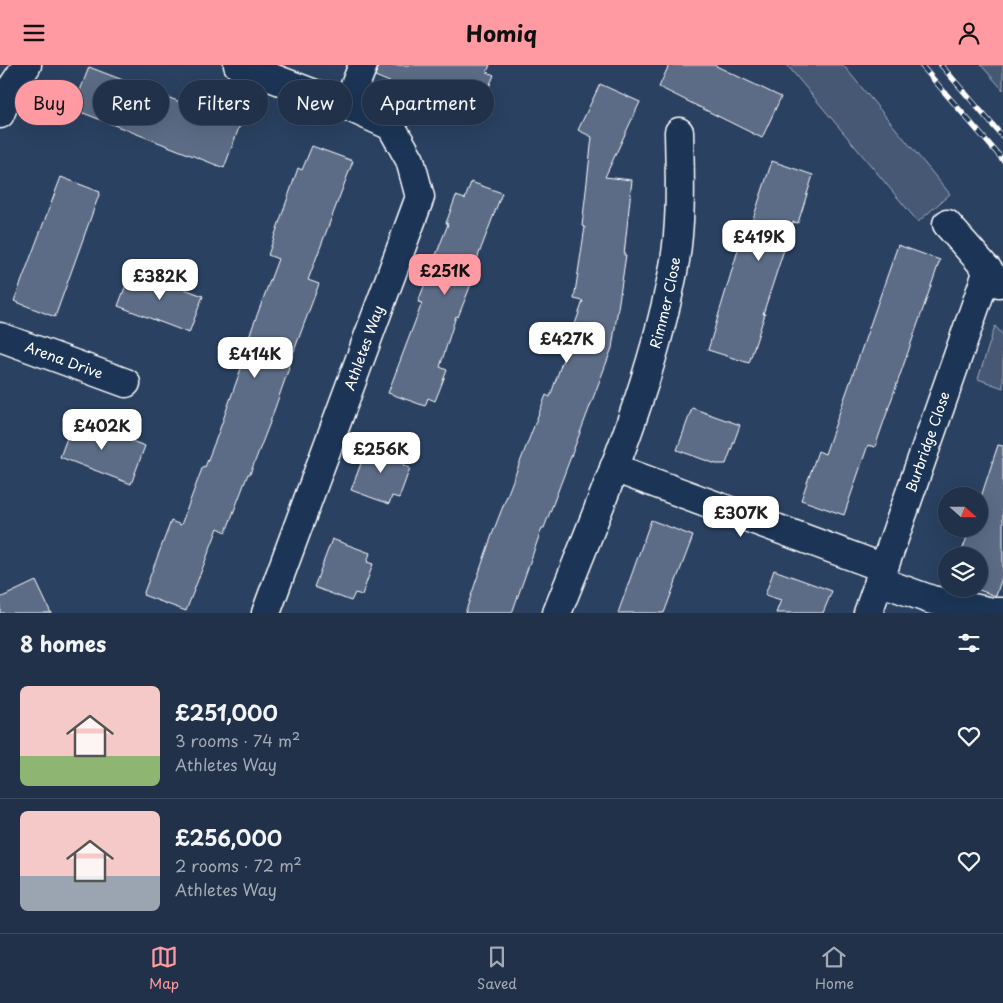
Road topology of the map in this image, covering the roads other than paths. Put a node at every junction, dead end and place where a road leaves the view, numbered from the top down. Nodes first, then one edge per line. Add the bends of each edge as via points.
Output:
1 (27, 65) edge
2 (238, 65) edge
3 (363, 65) edge
4 (278, 80) edge
5 (352, 95) edge
6 (352, 108) edge
7 (0, 115) edge
8 (679, 132) dead end
9 (947, 224) dead end
10 (995, 278) edge
11 (0, 337) edge
12 (126, 383) dead end
13 (614, 468) junction
14 (882, 574) junction
15 (1003, 612) edge
16 (266, 613) edge
17 (557, 613) edge
18 (868, 613) edge

1 - 7 street via 9,92
2 - 4 street, Athletes Way
3 - 5 street
6 - 16 street, Athletes Way via 391,126 410,160 420,197
8 - 13 street, Rimmer Close via 681,194 673,270 656,346
9 - 10 street
10 - 14 street, Burbridge Close
11 - 12 street, Arena Drive
13 - 14 street
13 - 17 street, Rimmer Close
14 - 15 street via 932,600
14 - 18 street, Burbridge Close

